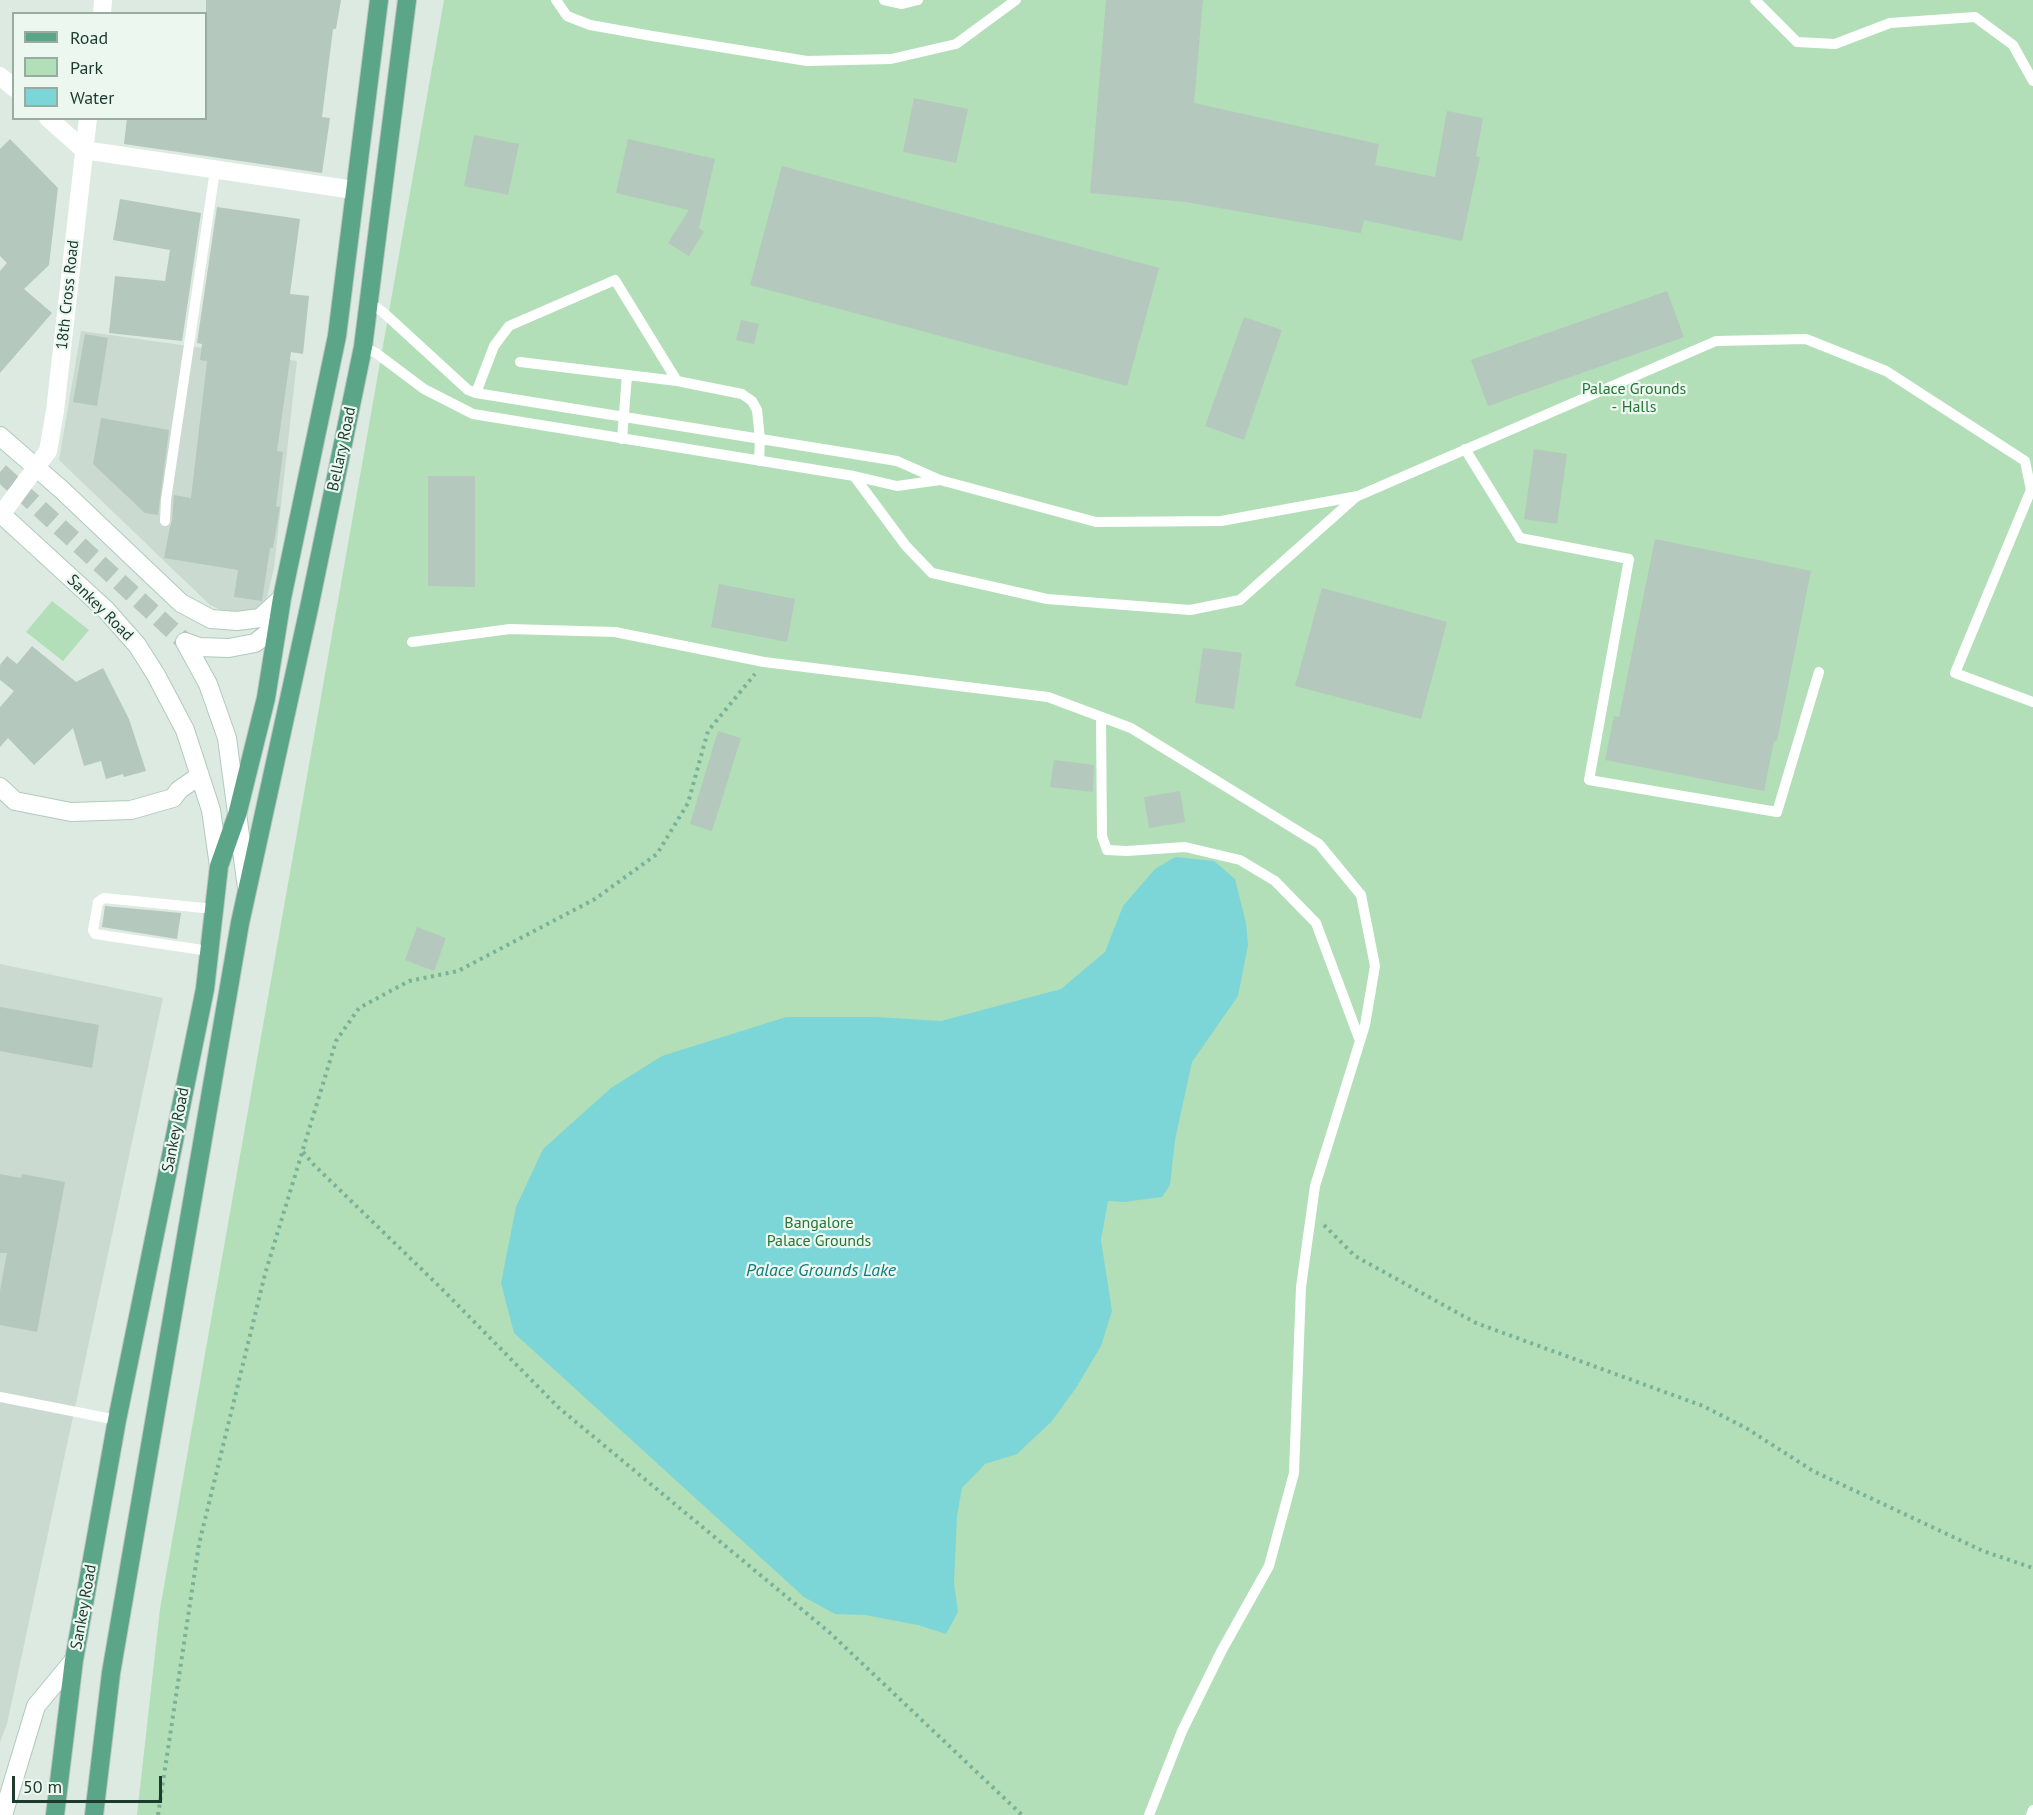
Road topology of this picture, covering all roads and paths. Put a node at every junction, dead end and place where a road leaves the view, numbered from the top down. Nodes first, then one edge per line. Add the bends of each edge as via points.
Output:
1 (379, 0) edge
2 (407, 0) edge
3 (556, 0) edge
4 (884, 0) edge
5 (918, 0) edge
6 (1016, 0) edge
7 (1755, 0) edge
8 (0, 76) edge
9 (2033, 81) edge
10 (12, 86) edge
11 (50, 120) edge
12 (88, 120) edge
13 (84, 150) junction
14 (214, 170) junction
15 (354, 190) junction
16 (370, 303) junction
17 (363, 347) junction
18 (520, 362) dead end
19 (627, 375) junction
20 (677, 381) junction
21 (476, 393) junction
22 (625, 418) junction
23 (0, 435) edge
24 (622, 439) junction
25 (760, 439) junction
26 (1465, 449) junction
27 (759, 461) junction
28 (2029, 463) edge
29 (36, 468) junction
30 (854, 476) junction
31 (940, 480) junction
32 (1358, 496) junction
33 (1, 514) edge
34 (165, 521) dead end
35 (282, 598) junction
36 (277, 626) junction
37 (412, 642) dead end
38 (764, 662) junction
39 (1819, 672) dead end
40 (2033, 702) edge
41 (1101, 717) junction
42 (199, 776) junction
43 (0, 787) edge
44 (237, 815) junction
45 (219, 866) junction
46 (248, 892) junction
47 (214, 909) junction
48 (209, 951) junction
49 (1360, 1041) junction
50 (303, 1152) junction
51 (1311, 1211) junction
52 (0, 1397) edge
53 (117, 1420) junction
54 (2033, 1568) edge
55 (74, 1660) junction
56 (2033, 1810) edge
57 (3, 1815) edge
58 (55, 1815) edge
59 (94, 1815) edge
60 (158, 1815) edge
61 (1022, 1815) edge
62 (1149, 1815) edge
63 (2031, 1815) edge

1 - 15 main road, Bellary Road
2 - 16 main road, Bellary Road
3 - 6 lane via 567,16 590,25 807,61 891,59 956,44
4 - 5 lane via 902,4
7 - 9 lane via 1797,42 1835,44 1890,23 1975,17 2013,45
8 - 10 street
11 - 13 street
12 - 13 street, 18th Cross Road
13 - 14 street
13 - 29 street, 18th Cross Road via 56,411 48,451
14 - 15 street
14 - 34 lane
15 - 35 main road, Bellary Road via 337,336
16 - 17 main road, Bellary Road
16 - 21 lane
17 - 24 lane via 424,389 473,414
17 - 46 main road, Bellary Road
18 - 19 lane
19 - 20 lane
19 - 22 lane
20 - 21 lane via 615,280 509,326 494,346
20 - 25 lane via 742,394 757,410
21 - 22 lane
22 - 24 lane
22 - 25 lane
23 - 29 street
24 - 27 lane
25 - 27 lane
25 - 31 lane via 897,461
26 - 28 lane via 1716,341 1806,339 1886,371
26 - 32 lane
26 - 39 lane via 1520,538 1629,559 1589,780 1777,812
27 - 30 lane
28 - 40 lane via 2031,490 1955,673
29 - 33 street, 18th Cross Road
29 - 35 street via 181,603 211,619 260,618
30 - 31 lane via 897,486
30 - 32 lane via 906,546 932,573 1047,599 1190,610 1240,600
31 - 32 lane via 1096,522 1221,521
33 - 42 street, Sankey Road via 106,610 137,645 185,730
35 - 36 main road, Bellary Road
36 - 44 main road, Bellary Road via 266,698
36 - 44 street via 255,643 228,648 199,647 185,642 208,684 227,738
37 - 38 lane via 510,629 615,633
38 - 41 lane via 1048,697
38 - 50 path via 708,731 688,803 657,854 595,899 458,971 409,981 359,1008 336,1041
41 - 49 lane via 1131,728 1320,844 1361,895 1375,966
41 - 49 lane via 1102,836 1107,850 1185,847 1240,860 1275,881 1316,923
42 - 43 street via 173,798 131,810 71,812 15,801
42 - 45 street, Sankey Road via 211,810
44 - 45 main road, Bellary Road
44 - 46 street
45 - 47 main road, Sankey Road
46 - 59 main road, Sankey Road via 111,1673
47 - 48 main road, Sankey Road
47 - 48 lane via 104,898 98,902 93,930 95,934
48 - 53 main road, Sankey Road
49 - 51 lane via 1315,1186
50 - 60 path via 265,1275 199,1544
50 - 61 path via 559,1408 829,1632
51 - 54 path via 1355,1256 1476,1323 1703,1406 1813,1471 1983,1551
51 - 62 lane via 1301,1287 1294,1473 1269,1566 1182,1731
52 - 53 lane
53 - 55 main road, Sankey Road
55 - 57 street via 36,1706
55 - 58 main road, Sankey Road
56 - 63 lane

